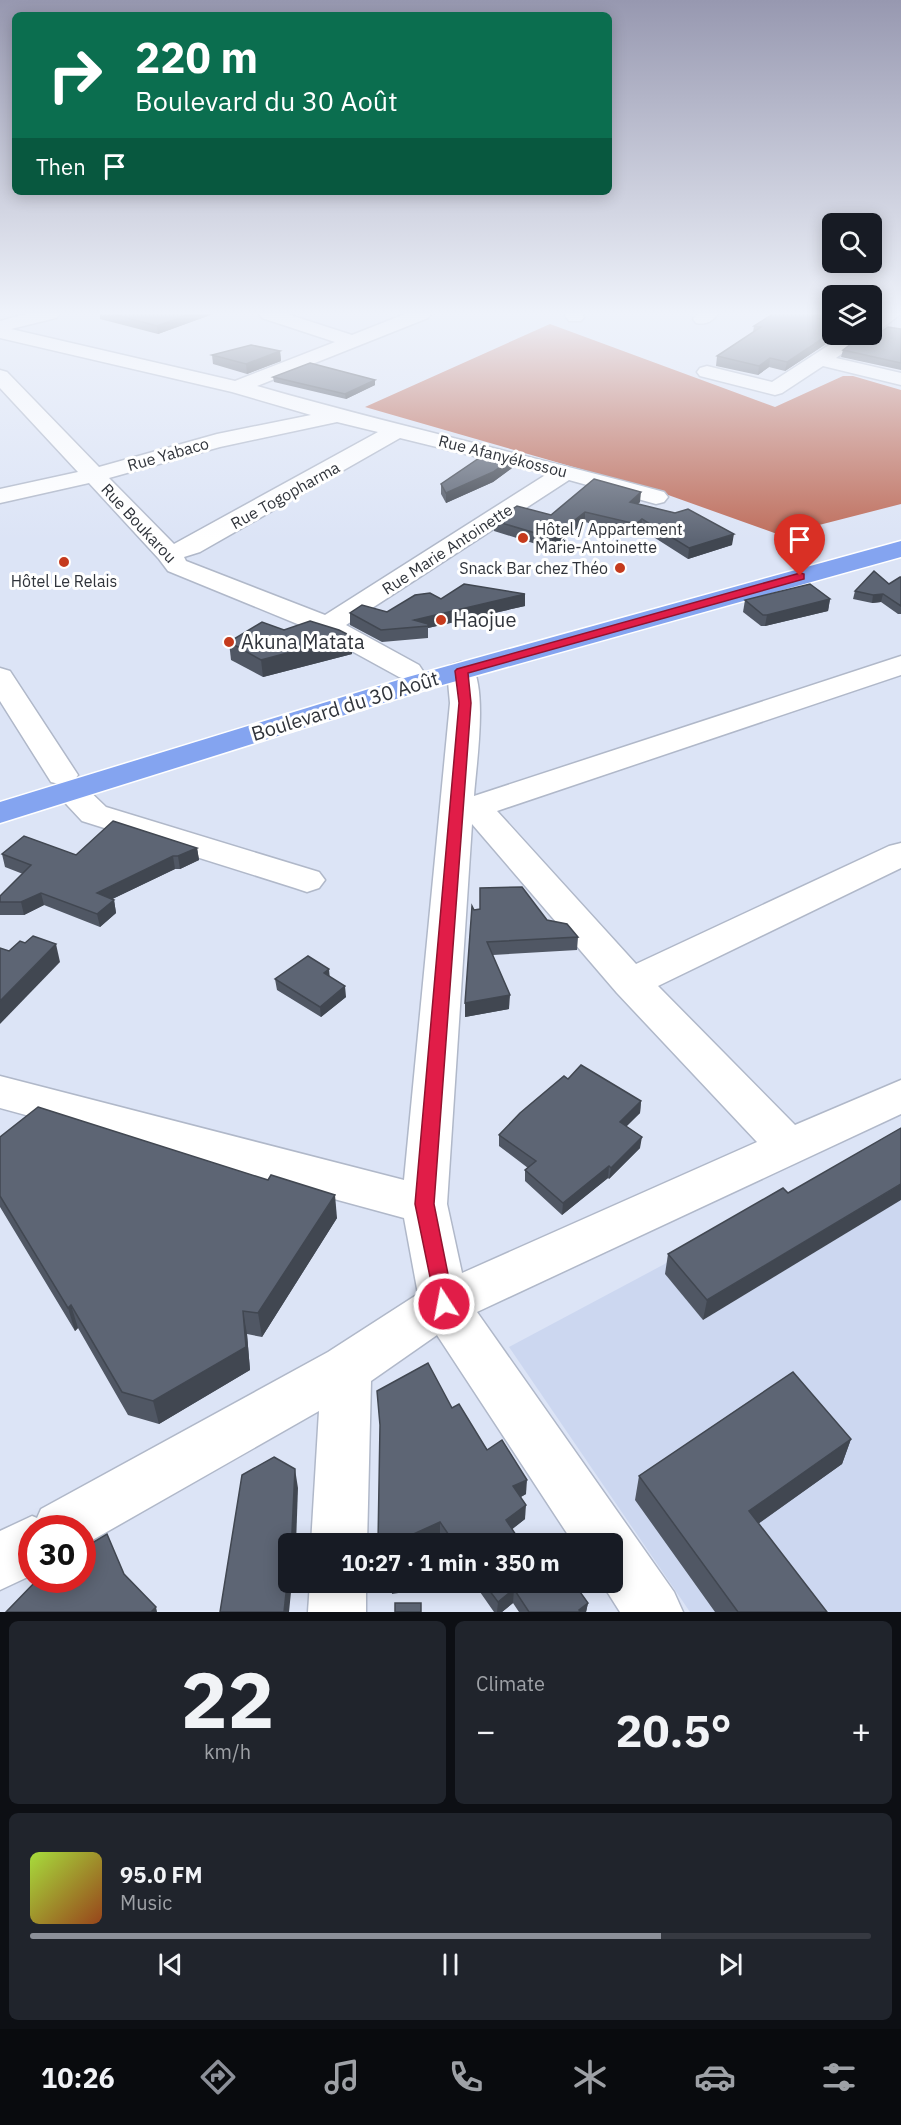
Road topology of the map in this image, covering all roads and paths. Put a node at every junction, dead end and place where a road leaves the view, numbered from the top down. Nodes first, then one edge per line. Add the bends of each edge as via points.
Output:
1 (13, 389) edge
2 (245, 389) edge
3 (337, 416) junction
4 (398, 430) junction
5 (566, 472) junction
6 (94, 475) junction
7 (0, 495) edge
8 (656, 497) dead end
9 (893, 547) edge
10 (169, 554) junction
11 (327, 626) junction
12 (456, 665) junction
13 (901, 665) edge
14 (0, 677) edge
15 (413, 677) junction
16 (66, 783) junction
17 (0, 794) edge
18 (465, 808) junction
19 (0, 813) edge
20 (901, 854) edge
21 (307, 880) dead end
22 (631, 983) junction
23 (0, 1092) edge
24 (901, 1096) edge
25 (789, 1146) junction
26 (424, 1204) junction
27 (444, 1304) junction
28 (346, 1369) junction
29 (83, 1515) edge
30 (339, 1533) edge
31 (600, 1533) edge
32 (18, 1552) edge
33 (0, 1562) edge
34 (623, 1566) edge
35 (338, 1593) edge
36 (338, 1612) edge
37 (654, 1612) edge

1 - 6 street, Rue Boukarou
2 - 3 street, Rue Afanyékossou
3 - 4 street, Rue Afanyékossou
3 - 6 street, Rue Yabaco via 217,441
4 - 5 street, Rue Afanyékossou
4 - 10 street, Rue Togopharma via 191,547
5 - 8 street, Rue Afanyékossou
5 - 11 street, Rue Marie Antoinette
6 - 7 street, Rue Yabaco
6 - 10 street, Rue Boukarou
9 - 12 highway, Boulevard du 30 Août
10 - 11 street, Rue Boukarou via 177,566
11 - 15 street, Rue Boukarou
12 - 15 highway, Boulevard du 30 Août
12 - 18 street via 465,703
13 - 18 street
14 - 16 street
15 - 16 highway, Boulevard du 30 Août
16 - 17 highway, Boulevard du 30 Août
16 - 19 highway, Boulevard du 30 Août
16 - 21 street via 94,814
18 - 22 street
18 - 26 street
20 - 22 street
22 - 25 street
23 - 26 street
24 - 25 street
25 - 27 street
26 - 27 street
27 - 28 street
27 - 31 street
28 - 29 street
28 - 30 street
32 - 33 street
34 - 37 street
35 - 36 street

